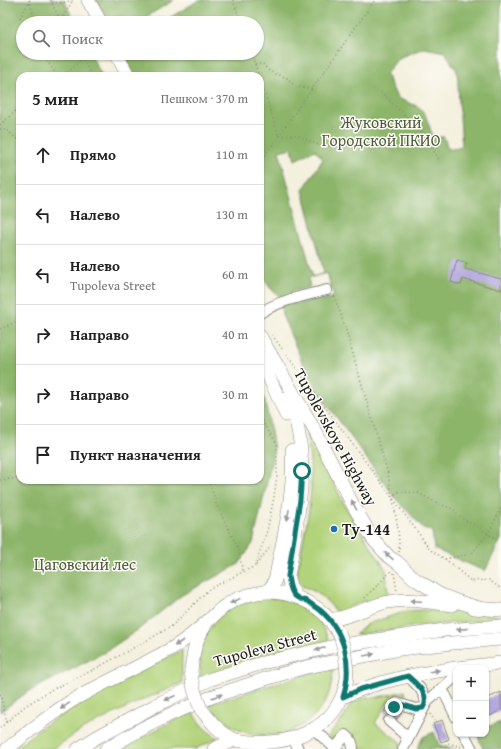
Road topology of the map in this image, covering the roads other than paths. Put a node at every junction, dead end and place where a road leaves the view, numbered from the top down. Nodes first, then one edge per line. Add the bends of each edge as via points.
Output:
1 (88, 0) edge
2 (97, 16) edge
3 (120, 60) edge
4 (126, 72) edge
5 (327, 290) road end
6 (264, 310) edge
7 (264, 343) edge
8 (264, 345) edge
9 (264, 365) edge
10 (266, 592) junction
11 (295, 596) junction
12 (482, 609) junction
13 (501, 610) edge
14 (210, 620) junction
15 (329, 620) junction
16 (501, 626) edge
17 (501, 639) edge
18 (501, 663) edge
19 (486, 665) edge
20 (453, 669) edge
21 (408, 676) junction
22 (448, 683) edge
23 (343, 697) junction
24 (425, 706) junction
25 (394, 707) dead end
26 (453, 711) edge
27 (389, 721) dead end
28 (317, 732) junction
29 (466, 737) edge
30 (234, 740) junction
31 (405, 745) edge
32 (297, 746) edge
33 (336, 748) edge
34 (7, 749) edge
35 (78, 749) edge
36 (106, 749) edge
37 (214, 749) edge
38 (353, 749) edge
39 (472, 749) edge

1 - 2 main road
3 - 4 main road
5 - 6 street via 284,301
12 -> 7 main road, Tupolevskoye Highway via 439,594 415,579 373,539
8 - 11 main road, Tupolevskoye Highway via 294,410 300,440 300,500 288,576
9 -> 10 main road, Tupolevskoye Highway via 285,413 291,437 293,463 291,499 276,576 273,585
10 - 11 main road
10 -> 14 main road via 250,594 235,600 221,608
11 - 15 main road via 320,610
12 - 13 main road
12 -> 15 main road via 401,600
14 - 30 main road, bridge via 199,635 193,652 192,684 201,709 215,727
14 -> 34 main road via 174,646 70,702
15 - 23 main road, bridge via 340,635 345,649 347,678
16 -> 35 main road, Tupoleva Street via 445,630 335,646 262,663 211,680 162,702
36 -> 17 main road, Tupoleva Street via 144,727 214,696 306,667 400,649
18 - 19 main road
21 -> 20 main road
21 - 23 main road via 361,689
21 - 24 street via 423,691
22 - 24 street
22 - 26 street via 446,696
23 - 28 main road via 328,722
24 - 25 street via 416,709 397,703
24 - 31 street
27 - 31 street via 404,734
28 - 32 main road
28 - 33 street
29 - 39 street
30 - 32 main road via 264,748
30 - 37 main road
33 - 38 street via 346,735 352,742

